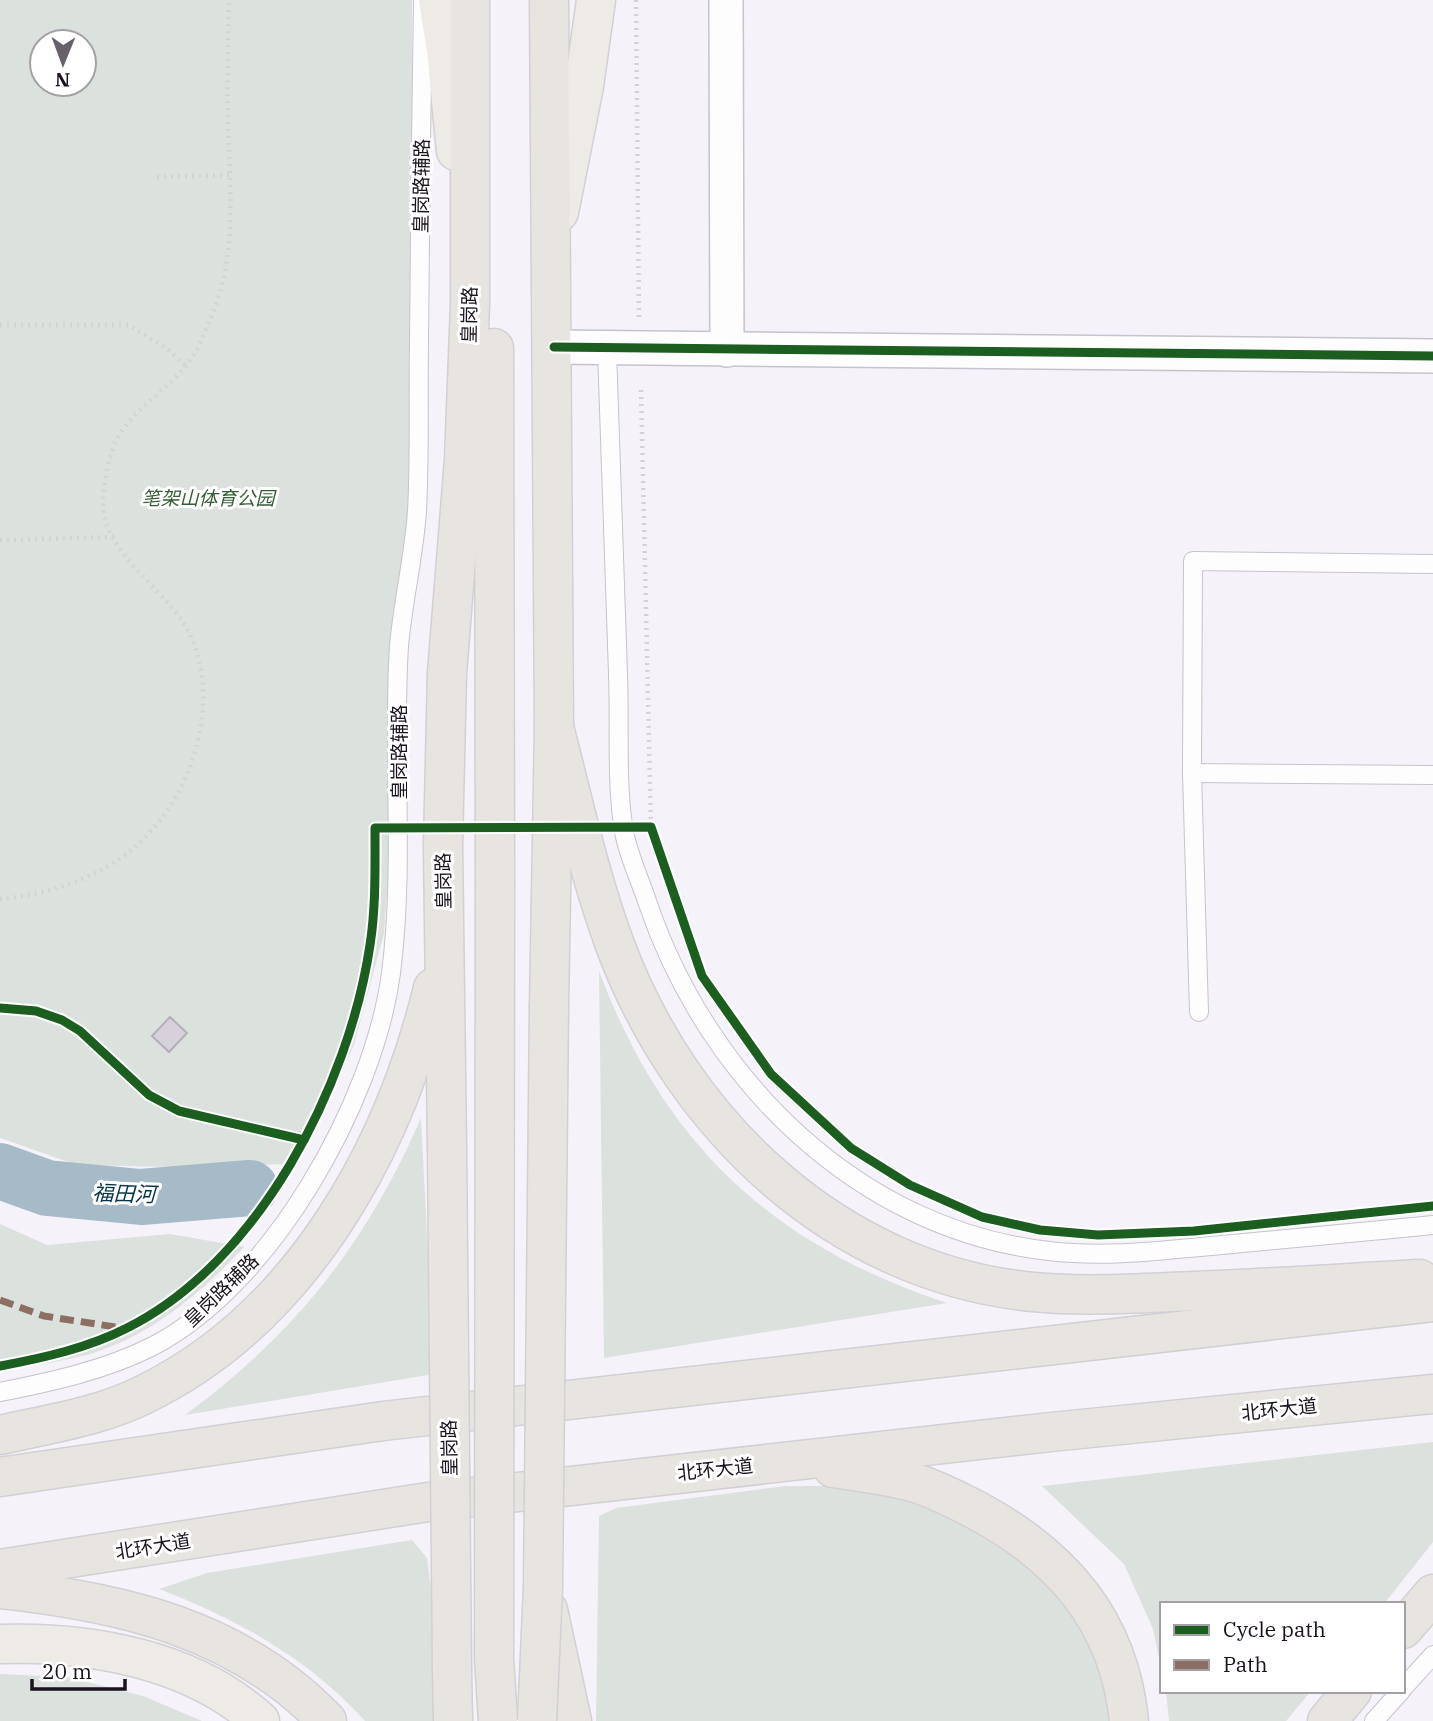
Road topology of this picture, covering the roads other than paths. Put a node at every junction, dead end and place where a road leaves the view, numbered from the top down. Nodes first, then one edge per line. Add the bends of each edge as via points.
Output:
1 (423, 0) edge
2 (438, 0) edge
3 (470, 0) edge
4 (549, 0) edge
5 (596, 0) edge
6 (726, 0) edge
7 (470, 85) junction
8 (552, 248) junction
9 (470, 304) junction
10 (554, 347) junction
11 (607, 350) junction
12 (727, 350) junction
13 (1433, 356) edge
14 (1433, 564) edge
15 (554, 727) junction
16 (1192, 773) junction
17 (1433, 775) edge
18 (444, 942) junction
19 (1199, 1012) dead end
20 (1433, 1225) edge
21 (1433, 1278) edge
22 (1433, 1302) edge
23 (0, 1392) edge
24 (1433, 1394) edge
25 (0, 1435) edge
26 (793, 1461) junction
27 (0, 1477) edge
28 (0, 1569) edge
29 (542, 1587) junction
30 (0, 1589) edge
31 (1433, 1594) edge
32 (1405, 1627) edge
33 (0, 1644) edge
34 (1433, 1656) edge
35 (1405, 1687) edge
36 (1350, 1693) edge
37 (1399, 1693) edge
38 (260, 1721) edge
39 (327, 1721) edge
40 (453, 1721) edge
41 (498, 1721) edge
42 (537, 1721) edge
43 (572, 1721) edge
44 (1129, 1721) edge
45 (1327, 1721) edge
46 (1374, 1721) edge

1 - 23 lane, 皇岗路辅路 via 417,513 400,646 394,941 377,1035 358,1091 321,1168 264,1250 237,1280 203,1312 152,1346 79,1373
2 - 9 main road, 皇岗路辅路
3 - 7 highway, 皇岗路
4 - 8 highway
5 - 8 main road
6 - 12 street
7 - 9 highway, 皇岗路
7 - 41 highway, bridge via 495,271 494,1658
8 - 10 highway
9 - 18 highway, 皇岗路 via 464,460 447,673
10 - 11 street
10 - 15 highway
11 - 12 street
11 - 20 lane via 623,828 660,939 685,993 715,1041 756,1092 848,1175 902,1207 1008,1245 1135,1253
12 - 13 street
14 - 16 lane via 1193,561
15 - 21 highway via 615,947 673,1062 750,1157 832,1224 890,1253 955,1277 1033,1292 1133,1294
15 - 29 highway, bridge
16 - 17 lane
16 - 19 lane
18 - 25 highway via 427,1014 381,1140 330,1226 285,1286 227,1342 143,1396 96,1413
18 - 40 highway, 皇岗路, bridge
22 - 27 highway via 383,1421
24 - 26 highway, 北环大道
26 - 28 highway, 北环大道 via 428,1502
26 - 44 highway via 913,1483 1013,1530 1057,1564 1090,1605 1113,1652
29 - 42 highway, bridge
29 - 43 highway, bridge
30 - 39 highway via 54,1595 167,1620 226,1645
31 - 32 highway
33 - 38 main road via 106,1649 157,1662 205,1685
34 - 35 lane
36 - 45 highway
37 - 46 lane

